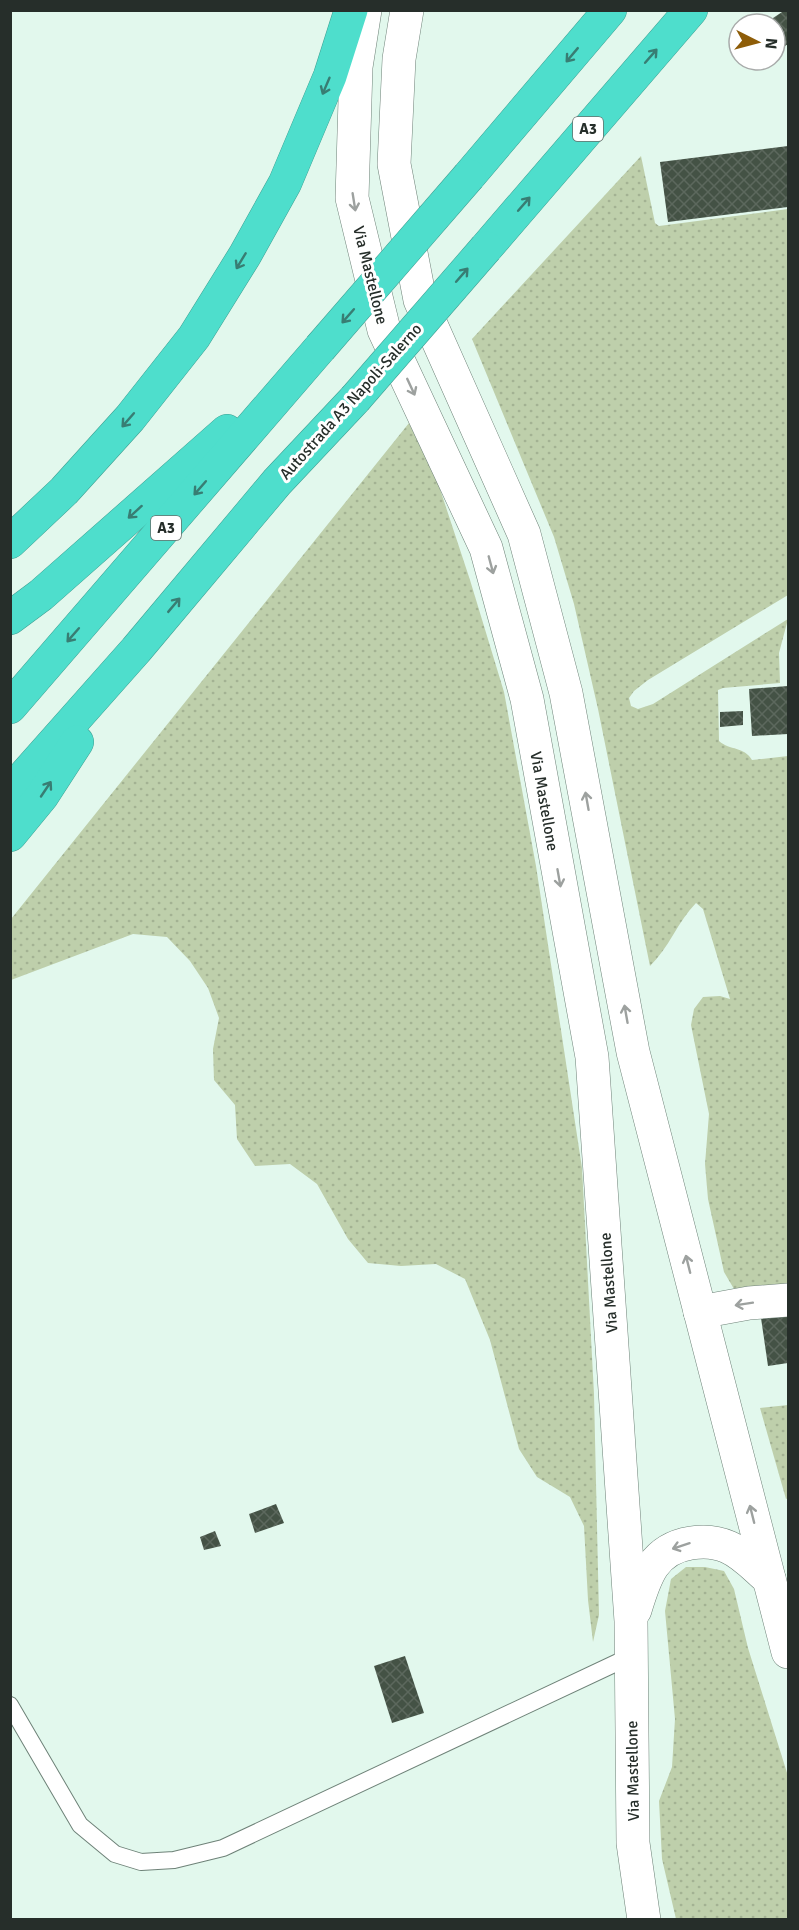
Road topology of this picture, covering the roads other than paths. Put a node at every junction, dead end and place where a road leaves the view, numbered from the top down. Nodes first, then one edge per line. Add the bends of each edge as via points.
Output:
1 (351, 10) edge
2 (365, 10) edge
3 (407, 10) edge
4 (610, 10) edge
5 (691, 10) edge
6 (320, 348) junction
7 (10, 542) edge
8 (10, 618) edge
9 (136, 650) junction
10 (10, 707) edge
11 (10, 792) edge
12 (10, 836) edge
13 (633, 1052) junction
14 (592, 1057) junction
15 (789, 1300) edge
16 (700, 1312) junction
17 (769, 1579) junction
18 (631, 1621) junction
19 (789, 1652) edge
20 (631, 1656) junction
21 (10, 1705) edge
22 (644, 1920) edge

1 -> 7 highway via 330,76 285,183 194,337 130,418 64,491
2 -> 14 street, Via Mastellone via 356,67 352,198 384,330 486,548 527,699
13 -> 3 street via 566,693 524,534 420,300 394,164 399,59
4 -> 6 highway, A3, bridge
9 -> 5 highway, Autostrada A3 Napoli-Salerno / A3, bridge via 277,482 355,399
6 -> 8 highway, A3 via 41,595
6 -> 10 highway, A3
9 - 11 highway, Autostrada A3 Napoli-Salerno / A3
12 -> 9 highway via 42,796
13 - 14 street via 610,1042
16 -> 13 street
14 - 18 street, Via Mastellone
15 -> 16 street
17 -> 16 street
17 -> 18 street, Via Mastellone via 727,1546 703,1541 681,1545 661,1555 644,1580
17 - 19 street
18 - 20 street, Via Mastellone
20 - 21 lane via 223,1848 174,1860 141,1862 115,1854 80,1825
20 - 22 street, Via Mastellone via 633,1843

